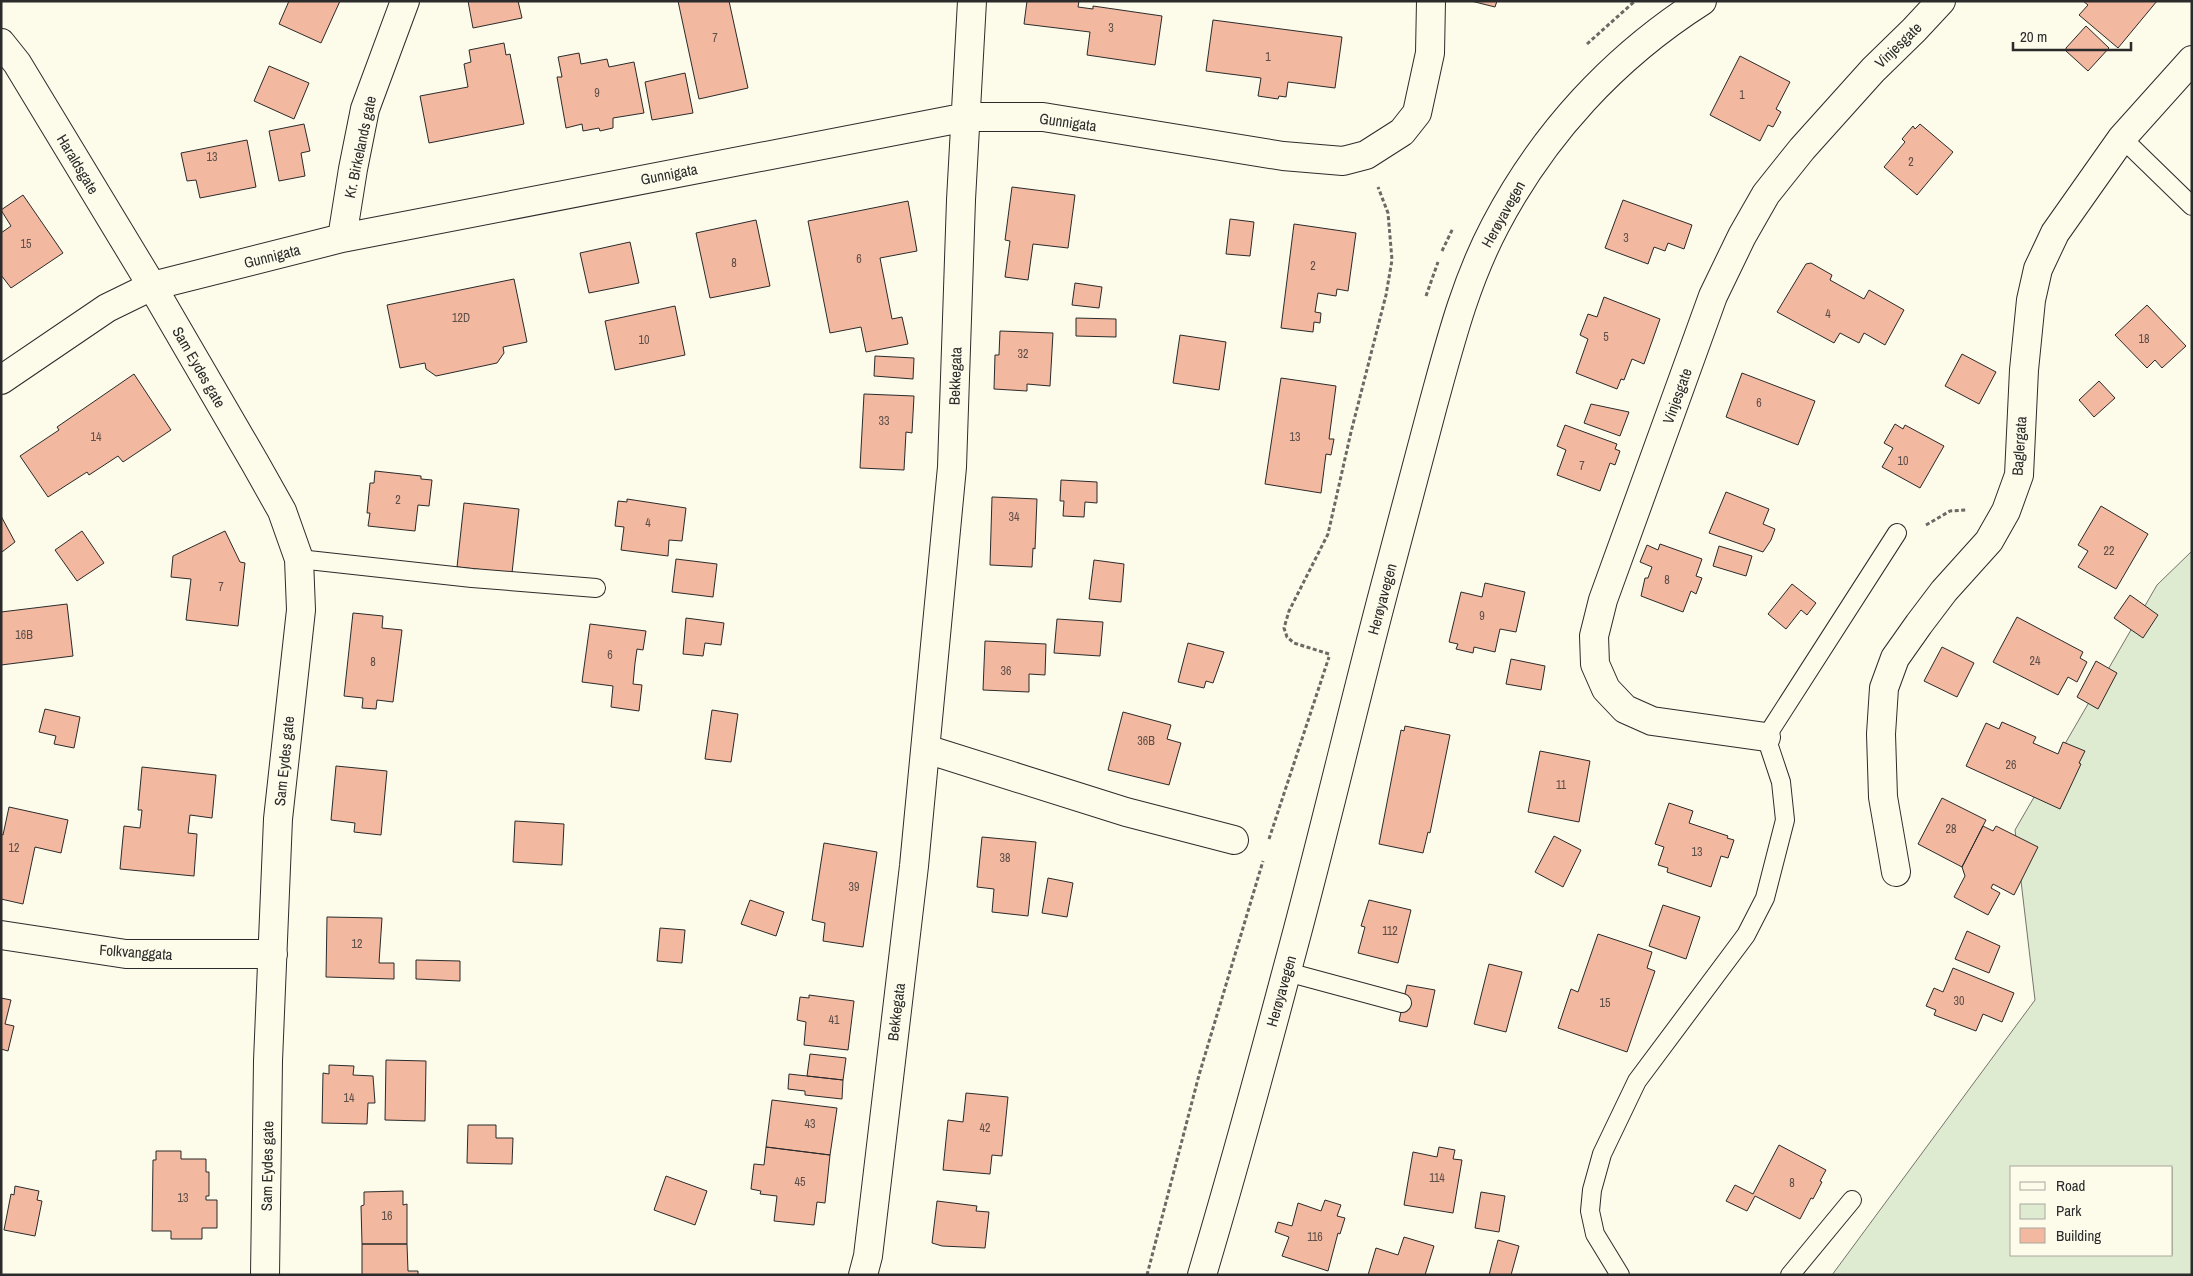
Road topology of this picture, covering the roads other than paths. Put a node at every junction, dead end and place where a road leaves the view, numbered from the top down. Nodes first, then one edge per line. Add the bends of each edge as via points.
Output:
1 (405, 1) edge
2 (972, 1) edge
3 (1431, 1) edge
4 (1702, 1) edge
5 (1941, 1) edge
6 (1, 43) edge
7 (2192, 60) edge
8 (966, 117) junction
9 (2122, 138) junction
10 (2192, 206) edge
11 (342, 238) junction
12 (152, 286) junction
13 (1, 380) edge
14 (1897, 533) dead end
15 (299, 559) junction
16 (596, 588) dead end
17 (1766, 737) junction
18 (926, 749) junction
19 (1234, 840) dead end
20 (1896, 872) dead end
21 (1, 936) edge
22 (273, 954) junction
23 (1287, 972) junction
24 (1402, 1003) dead end
25 (1852, 1200) dead end
26 (265, 1275) edge
27 (863, 1275) edge
28 (1202, 1275) edge
29 (1620, 1275) edge
30 (1790, 1275) edge

1 - 11 main road, Kr. Birkelands gate via 365,109
2 - 8 main road, Bekkegata
3 - 8 main road, Gunnigata via 1430,53 1417,114 1402,132 1366,155 1343,161 1283,156 1043,117
4 - 23 main road, Herøyavegen via 1640,44 1573,110 1519,184 1475,267 1451,338
5 - 17 main road, Vinjesgate via 1802,149 1766,194 1742,236 1713,296 1600,609 1594,636 1595,664 1606,690 1626,709 1652,721
6 - 12 main road, Haraldsgate via 17,64
7 - 9 main road, Baglergata
8 - 11 main road, Gunnigata
8 - 18 main road, Bekkegata via 952,467
9 - 10 lane
9 - 20 main road, Baglergata via 2068,212 2038,268 2031,300 2024,370 2018,475 2006,511 1989,541 1944,590 1896,658 1884,688 1881,734 1884,797
11 - 12 main road, Gunnigata
12 - 13 main road, Gunnigata via 107,308
12 - 15 main road, Sam Eydes gate via 282,511
14 - 17 lane
15 - 16 lane
15 - 22 main road, Sam Eydes gate via 301,610 278,819
17 - 29 lane via 1781,782 1785,820 1765,898 1735,951 1637,1080 1602,1154 1592,1190 1590,1211 1596,1234
18 - 19 main road via 1126,812
18 - 27 main road, Bekkegata via 868,1256
21 - 22 main road, Folkvanggata via 126,954
22 - 26 main road, Sam Eydes gate
23 - 24 lane
23 - 28 main road, Herøyavegen
25 - 30 lane

